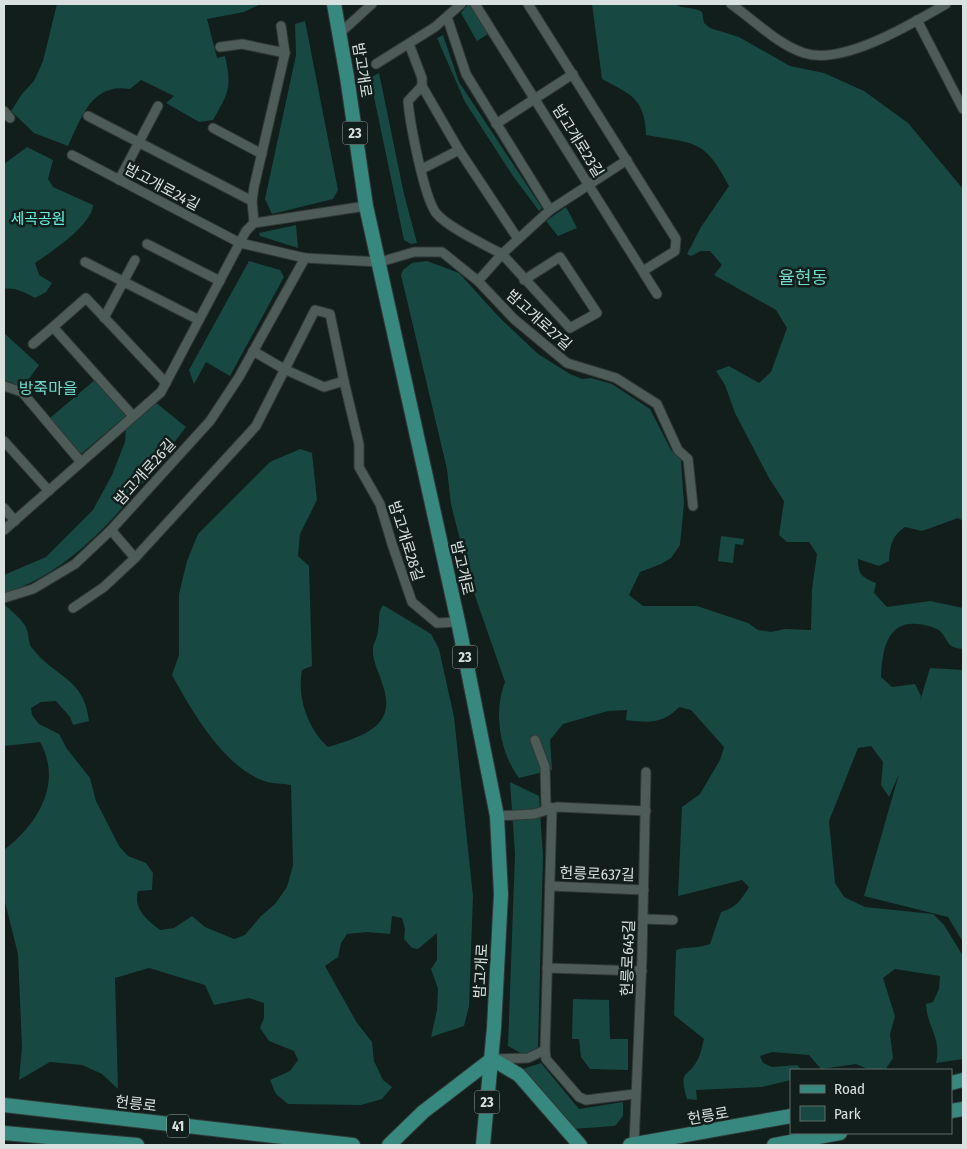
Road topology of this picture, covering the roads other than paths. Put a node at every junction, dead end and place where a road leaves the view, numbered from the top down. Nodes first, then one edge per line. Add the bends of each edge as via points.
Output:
1 (334, 4) edge
2 (372, 4) edge
3 (461, 4) edge
4 (475, 4) edge
5 (528, 4) edge
6 (731, 4) edge
7 (946, 4) edge
8 (447, 18) junction
9 (917, 20) junction
10 (281, 26) dead end
11 (340, 33) junction
12 (409, 44) junction
13 (220, 46) dead end
14 (285, 52) junction
15 (376, 64) dead end
16 (573, 74) junction
17 (422, 86) junction
18 (535, 100) junction
19 (158, 106) dead end
20 (963, 109) edge
21 (88, 116) dead end
22 (496, 124) junction
23 (214, 128) dead end
24 (139, 143) junction
25 (459, 150) junction
26 (262, 154) junction
27 (72, 155) dead end
28 (627, 160) junction
29 (422, 169) junction
30 (119, 180) junction
31 (589, 185) junction
32 (252, 201) junction
33 (366, 206) junction
34 (550, 210) junction
35 (254, 223) junction
36 (518, 239) junction
37 (240, 243) junction
38 (147, 244) dead end
39 (502, 254) junction
40 (305, 258) junction
41 (135, 260) dead end
42 (85, 262) dead end
43 (380, 262) junction
44 (643, 271) junction
45 (524, 280) junction
46 (478, 281) junction
47 (124, 282) junction
48 (220, 282) junction
49 (657, 294) dead end
50 (104, 318) junction
51 (199, 320) junction
52 (53, 327) junction
53 (33, 344) dead end
54 (253, 351) junction
55 (284, 369) junction
56 (344, 381) junction
57 (166, 383) junction
58 (4, 386) edge
59 (133, 416) junction
60 (4, 441) edge
61 (81, 462) junction
62 (49, 491) junction
63 (693, 506) dead end
64 (4, 508) edge
65 (15, 521) junction
66 (4, 530) edge
67 (111, 530) junction
68 (135, 558) junction
69 (4, 598) edge
70 (72, 608) dead end
71 (458, 622) junction
72 (535, 740) dead end
73 (646, 772) dead end
74 (552, 808) junction
75 (646, 811) junction
76 (497, 816) junction
77 (550, 886) junction
78 (644, 890) junction
79 (643, 919) junction
80 (673, 920) dead end
81 (547, 968) junction
82 (642, 971) junction
83 (545, 1050) junction
84 (492, 1058) junction
85 (635, 1094) junction
86 (4, 1105) edge
87 (790, 1116) edge
88 (4, 1133) edge
89 (834, 1134) edge
90 (138, 1145) edge
91 (353, 1145) edge
92 (389, 1145) edge
93 (483, 1145) edge
94 (580, 1145) edge
95 (630, 1145) edge
96 (634, 1145) edge
97 (774, 1145) edge

1 - 11 main road, 밤고개로 / 23
2 - 11 street
3 - 8 street
4 - 18 street, 밤고개로23길
5 - 16 street, 밤고개로23길
6 - 9 street via 804,53 820,56 834,56 857,49
7 - 9 street
8 - 12 street
8 - 22 street via 466,74
9 - 20 street
10 - 14 street
11 - 33 main road, 밤고개로 / 23
12 - 15 street
12 - 17 street
13 - 14 street via 242,44
14 - 26 street
16 - 18 street
16 - 28 street, 밤고개로23길
17 - 25 street
17 - 29 street, 밤고개로27길 via 408,101
18 - 22 street
18 - 31 street, 밤고개로23길
19 - 24 street, 밤고개로24길
21 - 24 street, 밤고개로24길
22 - 34 street
23 - 26 street
24 - 30 street
24 - 32 street, 밤고개로24길
25 - 29 street
25 - 36 street
26 - 32 street
27 - 30 street, 밤고개로24길
28 - 31 street
28 - 44 street, 밤고개로23길 via 676,239 675,251
29 - 39 street, 밤고개로27길 via 436,213
30 - 37 street, 밤고개로24길
31 - 34 street
31 - 44 street, 밤고개로23길
32 - 35 street
33 - 35 street
33 - 43 main road, 밤고개로 / 23
34 - 36 street
35 - 37 street
36 - 39 street
37 - 40 street, 밤고개로24길
37 - 48 street
38 - 48 street
39 - 45 street, 밤고개로27길
39 - 46 street
40 - 43 street
40 - 54 street, 밤고개로26길
41 - 47 street
42 - 47 street
43 - 46 street, 밤고개로27길 via 414,252 442,252
43 - 71 main road, 밤고개로 / 23
44 - 49 street, 밤고개로23길
45 - 45 street, 밤고개로27길 via 570,328 597,313 560,257
46 - 63 street, 밤고개로27길 via 514,319 567,363 616,378 657,404 678,450 688,459
47 - 50 street
47 - 51 street
48 - 51 street
50 - 52 street via 86,298
50 - 57 street
51 - 57 street
52 - 53 street
52 - 59 street
54 - 55 street
54 - 67 street, 밤고개로26길 via 210,421
55 - 56 street via 324,386
55 - 56 street via 315,310 330,314
55 - 68 street via 256,426
56 - 71 street, 밤고개로28길 via 359,444 359,467 380,504 412,602 437,623
57 - 59 street via 154,399
58 - 61 street via 22,392
59 - 61 street
60 - 62 street
61 - 62 street
62 - 65 street
64 - 65 street
65 - 66 street
67 - 68 street
67 - 69 street, 밤고개로26길 via 75,564 33,589
68 - 70 street via 104,587
71 - 76 main road, 밤고개로 / 23
72 - 74 street, 헌릉로637길 via 546,767 546,806
73 - 75 street, 헌릉로645길
74 - 75 street
74 - 76 street via 534,814
74 - 77 street, 헌릉로637길
75 - 78 street, 헌릉로645길
76 - 84 main road, 밤고개로 / 23 via 501,894
77 - 78 street, 헌릉로637길
77 - 81 street, 헌릉로637길
78 - 79 street, 헌릉로645길
79 - 80 street
79 - 82 street, 헌릉로645길
81 - 82 street
81 - 83 street, 헌릉로637길
82 - 85 street, 헌릉로645길
83 - 84 street via 528,1058
83 - 85 street via 546,1059 579,1097 586,1100
84 - 92 main road via 423,1112
84 - 93 main road, 밤고개로 / 23
84 - 94 main road via 519,1075
85 - 96 street, 헌릉로645길
86 - 91 main road, 헌릉로 / 41
87 - 96 main road, 헌릉로
88 - 90 main road
89 - 97 main road
95 - 96 main road, 헌릉로

